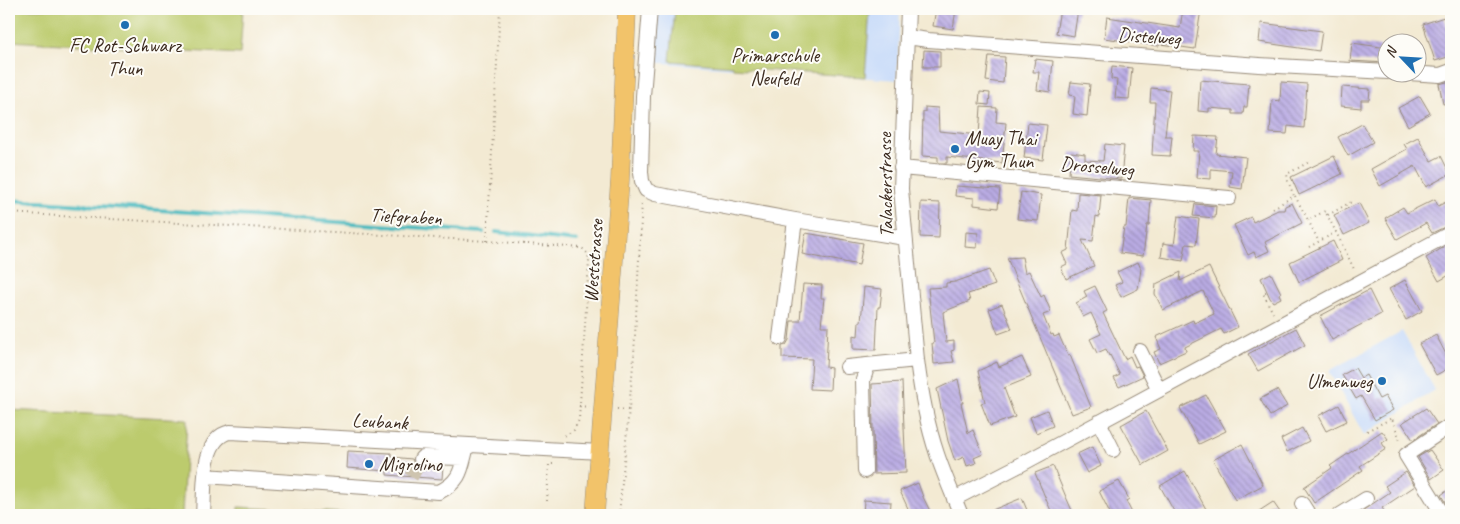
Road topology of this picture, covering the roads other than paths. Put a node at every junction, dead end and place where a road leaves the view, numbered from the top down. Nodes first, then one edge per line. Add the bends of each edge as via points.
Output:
1 (627, 9) edge
2 (650, 9) edge
3 (908, 9) edge
4 (907, 37) junction
5 (1378, 71) edge
6 (1451, 71) edge
7 (1428, 74) edge
8 (902, 168) junction
9 (1228, 198) dead end
10 (795, 220) junction
11 (1451, 233) edge
12 (905, 238) junction
13 (780, 338) dead end
14 (1140, 351) dead end
15 (917, 360) junction
16 (868, 365) junction
17 (847, 367) dead end
18 (1159, 390) junction
19 (1099, 422) junction
20 (1451, 425) edge
21 (1113, 450) dead end
22 (466, 452) junction
23 (601, 452) junction
24 (422, 459) dead end
25 (865, 471) dead end
26 (205, 476) junction
27 (411, 477) tunnel mouth
28 (404, 489) junction
29 (205, 495) junction
30 (954, 498) junction
31 (1366, 499) dead end
32 (196, 515) edge
33 (203, 515) edge
34 (210, 515) edge
35 (595, 515) edge
36 (961, 515) edge
37 (1340, 515) edge
38 (1443, 515) edge

1 - 23 main road, Weststrasse via 621,163
2 - 10 street via 641,172 646,190
3 - 4 street, Talackerstrasse
4 - 5 street, Distelweg
4 - 8 street, Talackerstrasse
6 - 7 street
8 - 9 street, Drosselweg
8 - 12 street, Talackerstrasse
10 - 12 street
10 - 13 street
11 - 18 street
12 - 15 street, Talackerstrasse
14 - 18 street
15 - 16 street
15 - 30 street, Talackerstrasse via 932,438
16 - 17 street
16 - 25 street via 863,380
18 - 19 street
19 - 21 street
19 - 30 street
20 - 38 street via 1406,455
22 - 23 street, Leubank via 554,449
22 - 24 street
22 - 26 street, Leubank via 230,432 215,440
22 - 28 street via 460,474 451,486 439,492
23 - 35 main road, Weststrasse
26 - 28 street
26 - 29 street, Leubank
27 - 28 street
29 - 32 street, Leubank
29 - 33 street, Leubank
29 - 34 street, Leubank
30 - 36 street, Talackerstrasse
31 - 37 street

